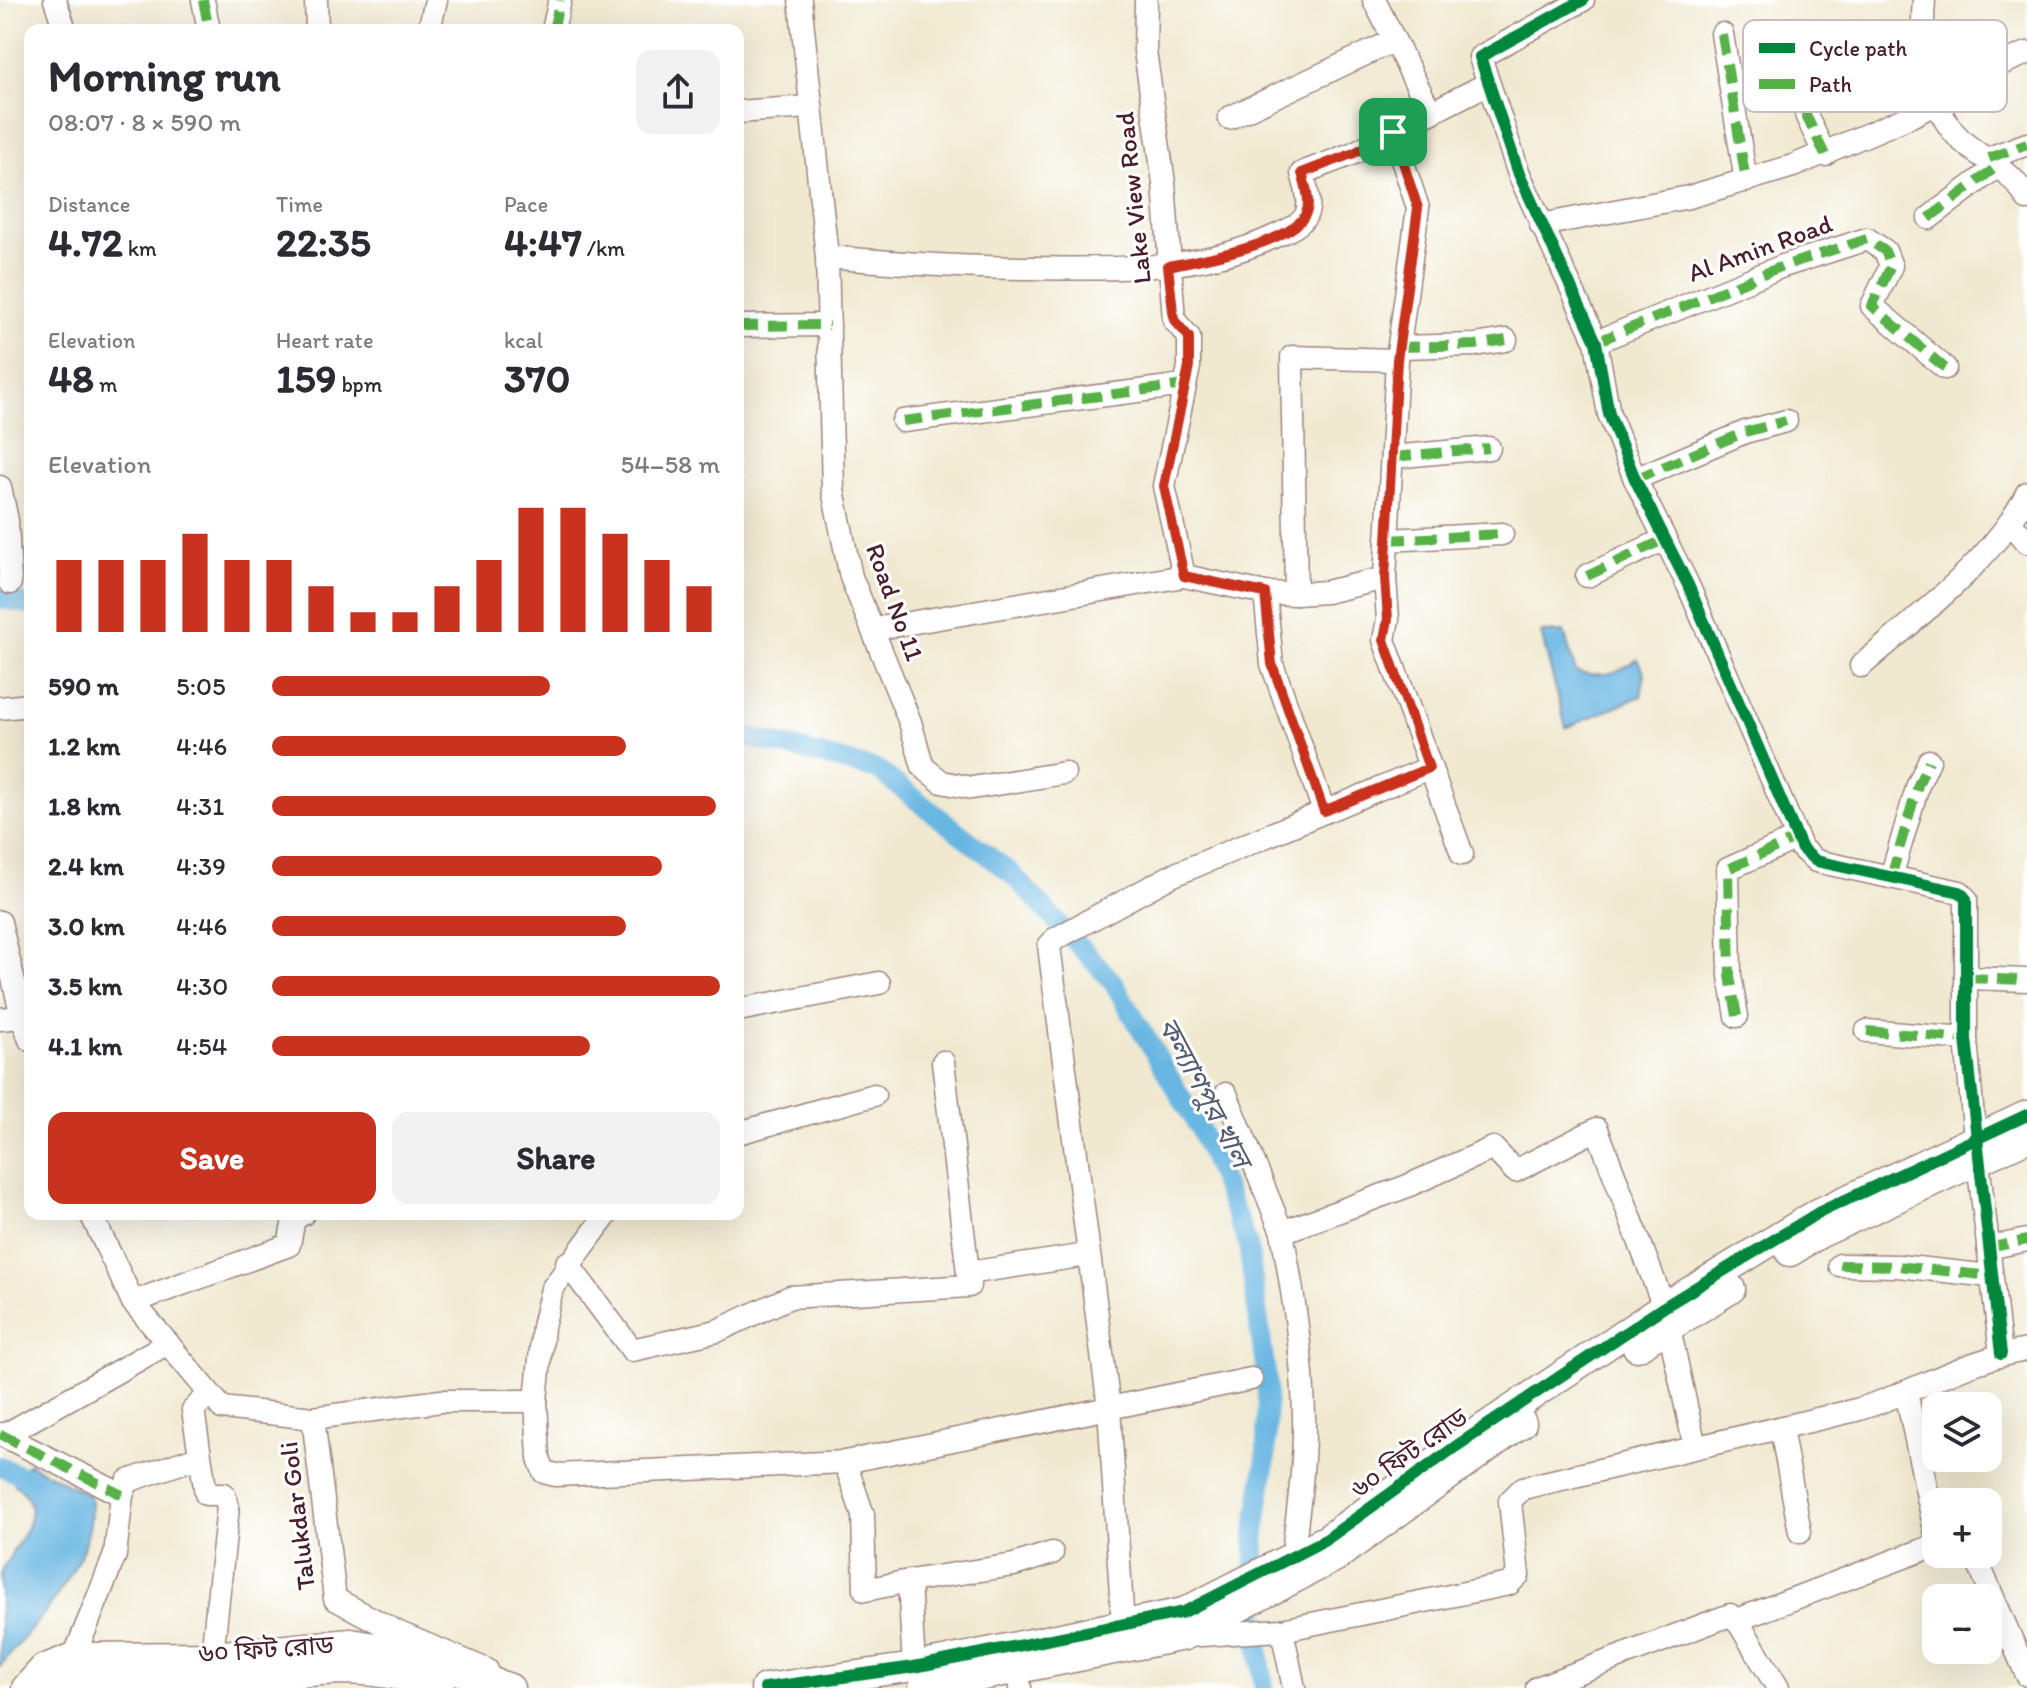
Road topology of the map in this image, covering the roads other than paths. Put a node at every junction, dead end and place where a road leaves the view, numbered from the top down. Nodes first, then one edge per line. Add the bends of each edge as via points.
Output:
1 (55, 0) edge
2 (203, 0) edge
3 (316, 0) edge
4 (436, 0) edge
5 (560, 0) edge
6 (800, 0) edge
7 (1146, 0) edge
8 (1374, 0) edge
9 (1924, 0) edge
10 (1583, 1) edge
11 (1922, 20) edge
12 (63, 24) edge
13 (208, 24) edge
14 (317, 24) edge
15 (430, 24) edge
16 (554, 24) edge
17 (1722, 34) dead end
18 (1393, 41) junction
19 (2027, 53) edge
20 (2007, 61) edge
21 (1487, 84) junction
22 (809, 107) junction
23 (744, 112) edge
24 (1806, 112) edge
25 (1918, 112) edge
26 (1943, 112) edge
27 (1431, 113) junction
28 (1229, 118) dead end
29 (1393, 132) junction
30 (2027, 144) edge
31 (1825, 155) junction
32 (1994, 161) junction
33 (1746, 181) junction
34 (2027, 199) edge
35 (1929, 218) dead end
36 (1541, 225) junction
37 (827, 257) junction
38 (1168, 266) junction
39 (829, 325) junction
40 (744, 326) edge
41 (1506, 340) dead end
42 (1596, 342) junction
43 (1398, 353) junction
44 (1945, 368) dead end
45 (1185, 385) junction
46 (903, 421) dead end
47 (1786, 421) dead end
48 (1489, 448) dead end
49 (1392, 457) junction
50 (1635, 479) junction
51 (0, 487) edge
52 (2027, 493) edge
53 (2012, 524) junction
54 (1502, 534) dead end
55 (1387, 540) junction
56 (1663, 540) junction
57 (2027, 542) edge
58 (1184, 576) junction
59 (1587, 576) dead end
60 (1385, 578) junction
61 (10, 583) dead end
62 (1265, 593) junction
63 (1296, 594) junction
64 (874, 629) junction
65 (1861, 666) dead end
66 (24, 706) edge
67 (0, 708) edge
68 (1929, 761) dead end
69 (1429, 768) junction
70 (1064, 773) dead end
71 (1324, 811) junction
72 (1797, 838) junction
73 (1462, 854) dead end
74 (1891, 877) junction
75 (0, 922) edge
76 (1967, 978) junction
77 (2027, 980) edge
78 (879, 983) dead end
79 (744, 1009) edge
80 (1737, 1016) dead end
81 (17, 1017) edge
82 (1867, 1031) dead end
83 (1966, 1039) junction
84 (943, 1062) dead end
85 (1226, 1094) dead end
86 (874, 1095) dead end
87 (2026, 1124) edge
88 (744, 1131) edge
89 (1977, 1150) junction
90 (94, 1220) edge
91 (294, 1220) edge
92 (602, 1220) edge
93 (1282, 1232) junction
94 (2027, 1240) edge
95 (1988, 1248) junction
96 (1087, 1255) junction
97 (567, 1263) junction
98 (1840, 1265) dead end
99 (968, 1273) junction
100 (1991, 1276) junction
101 (133, 1302) junction
102 (1674, 1313) junction
103 (168, 1343) junction
104 (2027, 1350) edge
105 (2001, 1354) junction
106 (1251, 1379) dead end
107 (1906, 1392) junction
108 (209, 1394) junction
109 (536, 1401) junction
110 (1109, 1408) junction
111 (313, 1418) junction
112 (1781, 1428) junction
113 (2, 1435) edge
114 (1695, 1447) junction
115 (198, 1457) junction
116 (845, 1462) junction
117 (1926, 1488) edge
118 (122, 1495) junction
119 (1800, 1532) dead end
120 (1922, 1550) edge
121 (1052, 1553) dead end
122 (1980, 1568) edge
123 (1284, 1570) junction
124 (909, 1581) junction
125 (1227, 1614) junction
126 (1737, 1620) junction
127 (1123, 1626) junction
128 (1279, 1630) junction
129 (85, 1664) junction
130 (206, 1675) edge
131 (2027, 1675) edge
132 (919, 1678) edge
133 (1019, 1680) edge
134 (286, 1681) edge
135 (44, 1682) edge
136 (505, 1687) edge
137 (440, 1688) edge
138 (765, 1688) edge
139 (1294, 1688) edge
140 (1537, 1688) edge
141 (1778, 1688) edge

1 - 12 street
2 - 13 street
3 - 14 street
4 - 15 street
5 - 16 street
6 - 22 street, Road No 11
7 - 38 street, Lake View Road via 1145,51 1164,183
8 - 18 street
9 - 11 street
10 - 21 street via 1480,57
17 - 33 street
18 - 27 street
18 - 28 street
19 - 20 street
21 - 27 street
21 - 36 street
22 - 23 street
22 - 37 street, Road No 11
24 - 31 street
25 - 31 street
26 - 32 street via 1958,137
27 - 29 street
29 - 38 street via 1302,173 1308,201 1306,214 1295,227 1228,255
29 - 43 street via 1418,208
30 - 32 street
31 - 33 street
32 - 34 street via 2017,180
32 - 35 street
33 - 36 street
36 - 42 street
37 - 38 street via 965,269
37 - 39 street, Road No 11
38 - 45 street, Lake View Road via 1174,320 1189,337
39 - 40 street
39 - 64 street, Road No 11 via 833,490 851,577
41 - 43 street
42 - 44 street, Al Amin Road via 1783,266 1867,239 1885,251 1891,266 1872,306
42 - 50 street via 1602,388
43 - 49 street
43 - 63 street via 1292,357
45 - 46 street
45 - 58 street, Lake View Road via 1164,486
47 - 50 street via 1745,432
48 - 49 street
49 - 55 street
50 - 56 street
51 - 61 street
52 - 53 street
53 - 57 street
53 - 65 street
54 - 55 street
55 - 60 street
56 - 59 street
56 - 72 street via 1688,585
58 - 62 street
58 - 64 street
60 - 63 street
60 - 69 street via 1384,640
62 - 63 street
62 - 71 street via 1272,664
64 - 70 street, Road No 11 via 923,767 942,782 972,788
66 - 67 street
68 - 74 street
69 - 71 street
69 - 73 street
71 - 96 street via 1171,876 1055,939 1047,952
72 - 74 street via 1816,861
72 - 80 street via 1728,869 1730,976
74 - 76 street via 1960,892 1966,899
75 - 81 street
76 - 77 street
76 - 83 street
78 - 79 street
82 - 83 street
83 - 89 street
84 - 99 street
85 - 93 street
86 - 88 street
87 - 89 street, ৬০ ফিট রোড
89 - 95 street
89 - 102 street, ৬০ ফিট রোড via 1818,1213
90 - 101 street, Talukdar Goli
91 - 101 street via 289,1245
92 - 97 street
93 - 102 street via 1493,1148 1515,1171 1597,1129
93 - 123 street via 1298,1324 1304,1416 1303,1464
94 - 95 street
95 - 100 street
96 - 99 street
96 - 110 street
97 - 99 street via 632,1350 717,1331 790,1297 969,1286
97 - 109 street via 552,1289
98 - 100 street
100 - 105 street
101 - 103 street, Talukdar Goli
102 - 114 street
102 - 123 street, ৬০ ফিট রোড via 1455,1447
103 - 108 street, Talukdar Goli
103 - 113 street
104 - 105 street
105 - 107 street via 1957,1367
106 - 110 street
107 - 112 street
107 - 117 street
108 - 111 street, Talukdar Goli via 222,1408
108 - 115 street via 193,1410
109 - 111 street via 441,1401
109 - 116 street via 539,1458 544,1472 556,1475
110 - 116 street
110 - 127 street
111 - 136 street, Talukdar Goli via 335,1599 399,1633 474,1662
112 - 114 street
112 - 119 street
113 - 118 street
114 - 128 street via 1523,1488 1510,1501 1518,1575 1509,1584
115 - 118 street via 138,1476 128,1481
115 - 130 street via 206,1494 224,1494 228,1507 221,1599
116 - 124 street via 863,1515 865,1590
118 - 129 street via 115,1555
120 - 126 street
121 - 124 street via 1014,1565
122 - 131 street
123 - 125 street, ৬০ ফিট রোড
124 - 132 street
125 - 127 street, ৬০ ফিট রোড via 1184,1612
125 - 128 street
125 - 133 street, ৬০ ফিট রোড via 1184,1636
126 - 140 street via 1730,1615
126 - 141 street
127 - 132 street, ৬০ ফিট রোড
128 - 139 street
129 - 130 street, ৬০ ফিট রোড
129 - 135 street, ৬০ ফিট রোড
130 - 134 street, ৬০ ফিট রোড
130 - 136 street, ৬০ ফিট রোড via 290,1646 365,1643
132 - 133 street, ৬০ ফিট রোড
132 - 138 street, ৬০ ফিট রোড
134 - 137 street, ৬০ ফিট রোড via 367,1669

